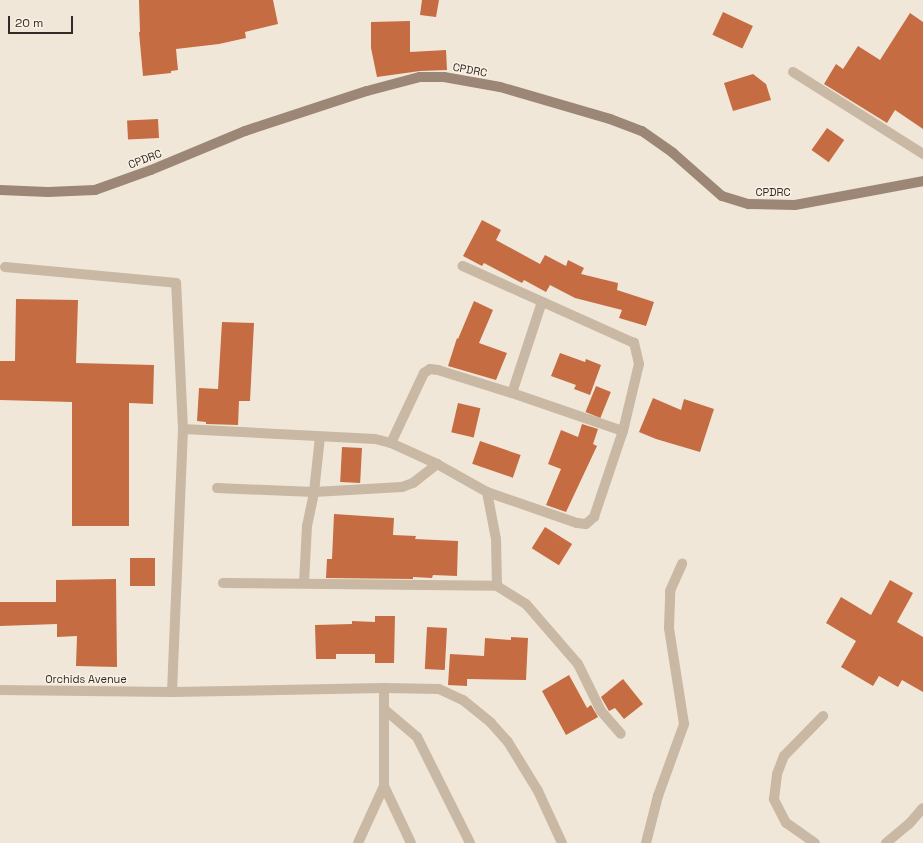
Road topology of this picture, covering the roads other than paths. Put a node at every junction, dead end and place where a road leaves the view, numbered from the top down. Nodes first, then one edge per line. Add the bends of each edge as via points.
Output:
1 (793, 72) dead end
2 (923, 154) edge
3 (923, 181) edge
4 (0, 190) edge
5 (463, 266) dead end
6 (5, 267) dead end
7 (542, 302) junction
8 (512, 394) junction
9 (183, 429) junction
10 (623, 431) junction
11 (320, 437) junction
12 (391, 443) junction
13 (437, 464) junction
14 (216, 488) dead end
15 (314, 492) junction
16 (487, 492) junction
17 (682, 564) dead end
18 (223, 583) dead end
19 (304, 583) junction
20 (497, 586) junction
21 (384, 688) junction
22 (0, 690) edge
23 (172, 692) junction
24 (384, 709) junction
25 (823, 716) dead end
26 (621, 734) dead end
27 (384, 786) junction
28 (923, 808) edge
29 (358, 843) edge
30 (411, 843) edge
31 (470, 843) edge
32 (562, 843) edge
33 (646, 843) edge
34 (815, 843) edge
35 (886, 843) edge

1 - 2 street
3 - 4 street, CPDRC via 795,205 749,204 722,196 673,153 642,131 500,87 444,77 420,77 366,91 245,131 95,190
5 - 7 street
6 - 9 street via 176,283
7 - 8 street
7 - 10 street via 634,343 639,364
8 - 10 street
8 - 12 street via 430,369 424,373
9 - 11 street
9 - 23 street
10 - 16 street via 594,517 586,524
11 - 12 street via 375,439
11 - 15 street
12 - 13 street
13 - 15 street via 413,483 402,487
13 - 16 street
14 - 15 street
15 - 19 street via 307,526
16 - 20 street via 496,540
17 - 33 street via 670,590 669,628 684,724 658,796
18 - 19 street
19 - 20 street
20 - 26 street via 526,604 578,664 601,711
21 - 23 street, Orchids Avenue
21 - 24 street
21 - 32 street, Orchids Avenue via 439,689 463,700 491,723 508,742 538,791
22 - 23 street, Orchids Avenue
24 - 27 street
24 - 31 street via 417,737
25 - 34 street via 784,756 777,774 774,799 786,823
27 - 29 street
27 - 30 street
28 - 35 street via 909,824

